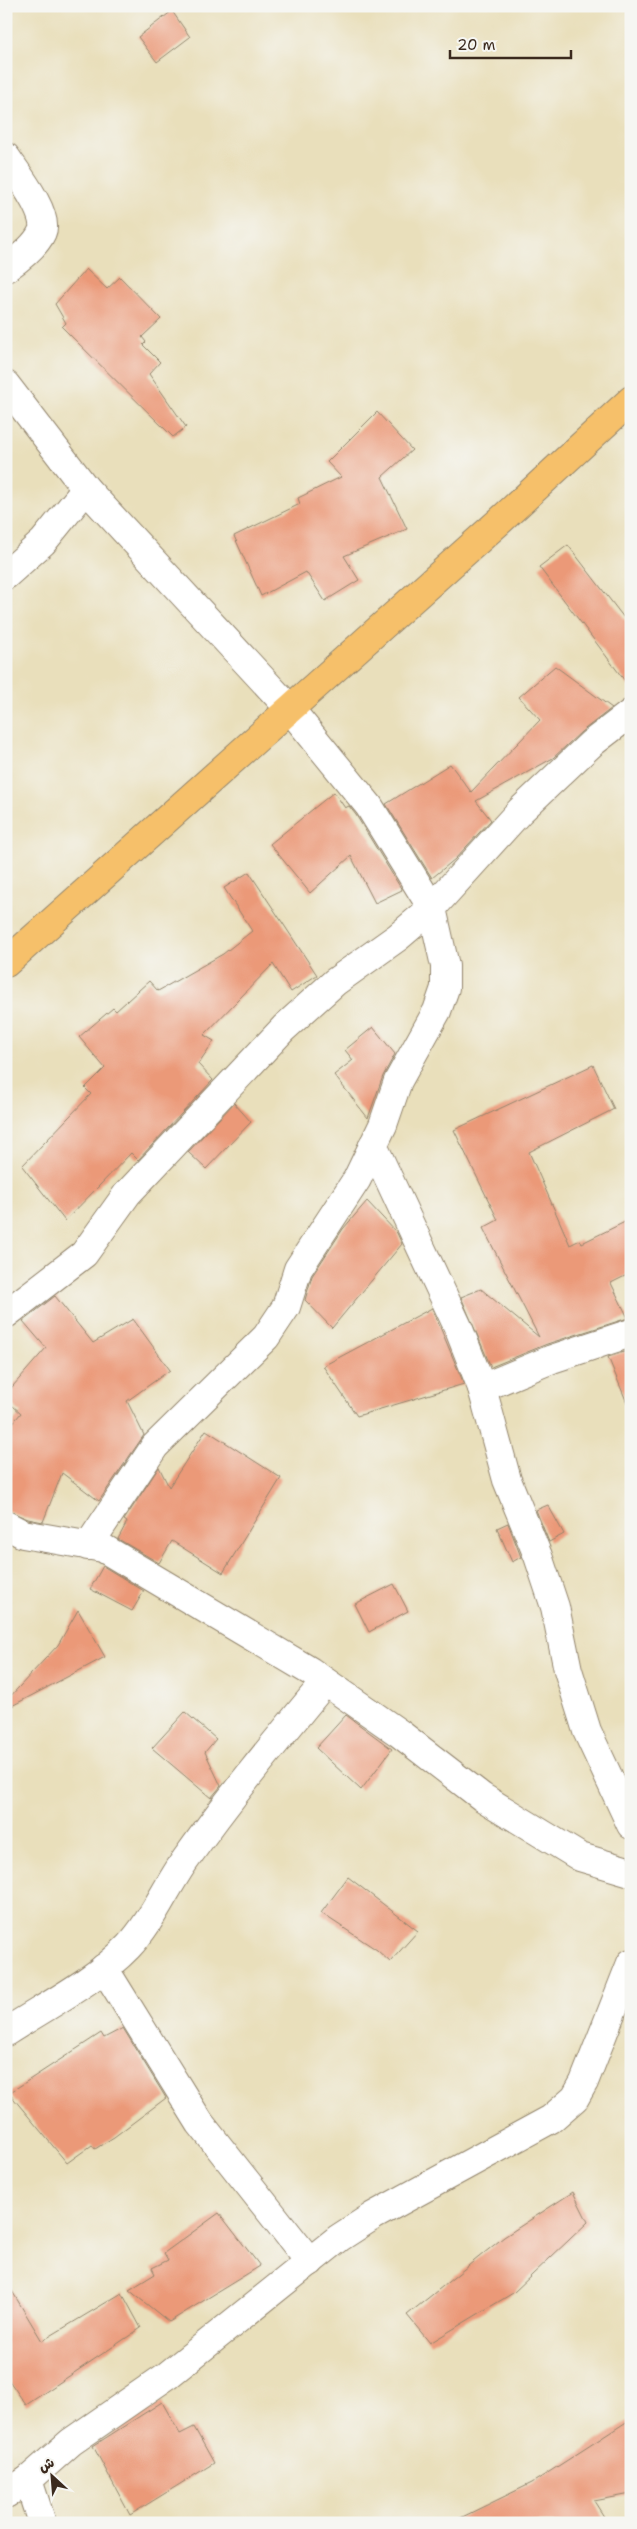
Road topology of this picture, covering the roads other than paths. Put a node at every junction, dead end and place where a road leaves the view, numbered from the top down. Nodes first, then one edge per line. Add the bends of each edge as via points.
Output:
1 (6, 157) edge
2 (6, 268) edge
3 (6, 385) edge
4 (631, 400) edge
5 (86, 489) junction
6 (6, 575) edge
7 (290, 709) junction
8 (631, 712) edge
9 (432, 908) junction
10 (6, 963) edge
11 (373, 1144) junction
12 (6, 1314) edge
13 (631, 1333) edge
14 (482, 1388) junction
15 (12, 1537) edge
16 (88, 1546) junction
17 (325, 1682) junction
18 (631, 1825) edge
19 (631, 1872) edge
20 (631, 1963) edge
21 (104, 1968) junction
22 (6, 2032) edge
23 (310, 2262) junction
24 (17, 2487) edge
25 (42, 2523) edge

1 - 2 street via 33,198 44,224 31,247
3 - 5 street
4 - 7 main road
5 - 6 street via 43,542
5 - 7 street
7 - 9 street via 369,806
7 - 10 main road
8 - 9 street via 592,743 520,811
9 - 11 street via 445,966 445,988 437,1011 398,1081
9 - 12 street via 335,982 284,1028 127,1194 84,1254
11 - 14 street via 458,1327
11 - 16 street via 357,1178 298,1269 286,1307 266,1337 155,1446
13 - 14 street via 552,1359
14 - 18 street via 507,1480 555,1607 568,1670 587,1731
15 - 16 street
16 - 17 street via 103,1548
17 - 19 street via 482,1796 563,1847 580,1857
17 - 21 street via 229,1799 171,1880 142,1931
20 - 23 street via 575,2098 551,2119 373,2216
21 - 22 street
21 - 23 street via 200,2123
23 - 24 street via 168,2375 71,2442
24 - 25 street

